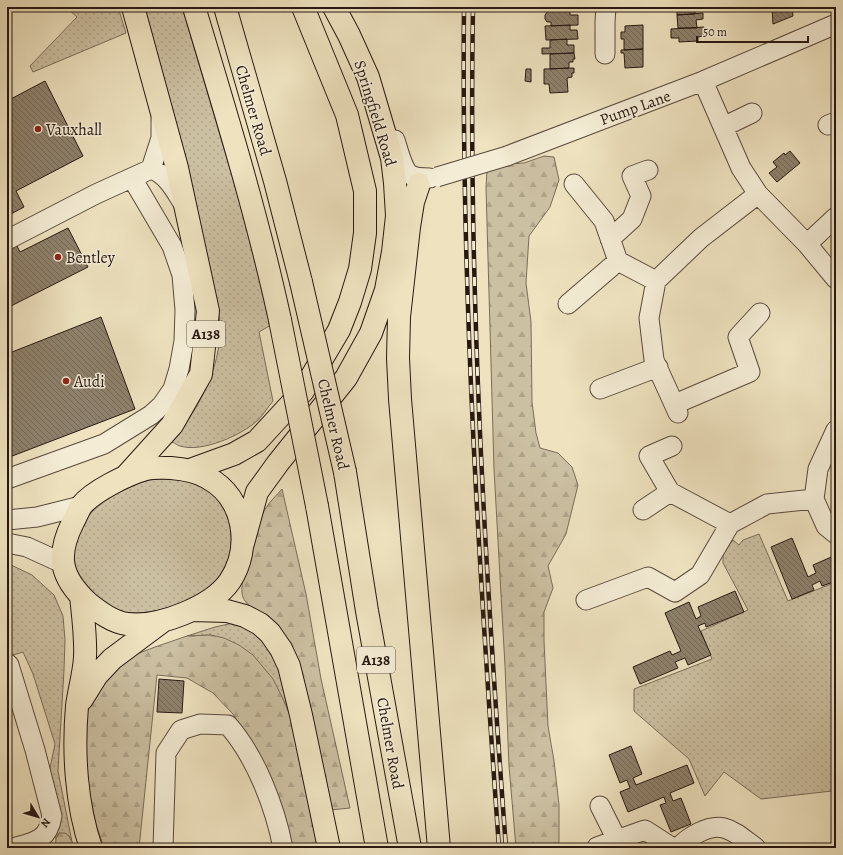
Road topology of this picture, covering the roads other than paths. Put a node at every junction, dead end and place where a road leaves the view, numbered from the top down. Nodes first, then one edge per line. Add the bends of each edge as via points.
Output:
1 (133, 7) edge
2 (194, 7) edge
3 (225, 7) edge
4 (303, 7) edge
5 (334, 7) edge
6 (606, 7) edge
7 (836, 24) edge
8 (605, 54) dead end
9 (368, 77) junction
10 (703, 81) junction
11 (161, 108) junction
12 (752, 113) dead end
13 (723, 127) junction
14 (151, 169) junction
15 (648, 170) dead end
16 (132, 178) junction
17 (429, 180) junction
18 (574, 184) dead end
19 (758, 194) junction
20 (186, 209) junction
21 (397, 216) junction
22 (836, 217) edge
23 (610, 239) junction
24 (7, 240) edge
25 (807, 244) junction
26 (393, 252) junction
27 (618, 261) junction
28 (836, 279) edge
29 (656, 281) junction
30 (568, 304) dead end
31 (760, 313) dead end
32 (399, 317) junction
33 (658, 367) junction
34 (600, 389) dead end
35 (836, 430) edge
36 (672, 446) dead end
37 (190, 470) junction
38 (125, 476) junction
39 (7, 479) edge
40 (670, 492) junction
41 (814, 499) junction
42 (81, 506) junction
43 (644, 510) dead end
44 (7, 520) edge
45 (730, 524) junction
46 (836, 534) edge
47 (243, 542) junction
48 (7, 543) edge
49 (62, 563) junction
50 (81, 596) junction
51 (586, 600) dead end
52 (192, 610) junction
53 (166, 619) junction
54 (7, 663) edge
55 (77, 706) junction
56 (600, 806) dead end
57 (617, 840) junction
58 (597, 847) edge
59 (13, 848) edge
60 (91, 848) edge
61 (163, 848) edge
62 (283, 848) edge
63 (329, 848) edge
64 (377, 848) edge
65 (410, 848) edge
66 (439, 848) edge
67 (673, 848) edge
68 (678, 848) edge
69 (756, 848) edge

1 - 11 main road, A138
2 - 64 main road, Chelmer Road / A138, bridge via 234,143 280,320 317,506
3 - 65 main road, Chelmer Road / A138, bridge via 302,282 345,472
4 - 37 main road, Springfield Road via 347,115 365,191 365,233 360,269 338,330 302,391 257,441 234,454
5 - 9 main road, Springfield Road
6 - 8 street
7 - 10 street, Pump Lane
9 - 17 street, Pump Lane via 386,111 408,173
9 - 21 main road, Springfield Road via 392,158
10 - 13 street
10 - 17 street, Pump Lane, bridge via 507,156
11 - 14 street via 161,138
11 - 20 main road, A138 via 178,168
12 - 13 street
13 - 19 street via 741,168
14 - 16 street
14 - 20 street via 164,177
15 - 23 street via 632,176 641,196 632,219
16 - 24 street
16 - 39 street via 172,246 182,275 184,341 180,369 173,389 152,415 104,444
17 - 21 street via 407,197
17 - 32 main road via 413,202
18 - 23 street via 604,221
19 - 25 street
19 - 29 street via 701,238
20 - 38 main road, A138 via 208,311 201,374 172,425
21 - 26 main road, Springfield Road
22 - 25 street
23 - 27 street
25 - 28 street
26 - 32 main road
26 - 47 main road, Springfield Road via 386,290 371,333 346,378 257,492
27 - 29 street
27 - 30 street
29 - 33 street via 649,318 654,360
31 - 33 street via 738,337 750,372 676,408
32 - 66 main road via 400,399
33 - 34 street
35 - 41 street via 818,469
36 - 40 street via 649,456
37 - 38 main road via 147,469
37 - 47 main road via 209,478 234,504 241,521
38 - 42 main road via 97,492
40 - 43 street
40 - 45 street
41 - 45 street via 767,504
41 - 46 street via 826,526
42 - 44 street via 37,517
42 - 49 main road via 66,537
45 - 51 street via 700,575 675,592 648,577
47 - 52 main road via 239,561 229,581 212,598
48 - 49 street via 27,547
49 - 50 main road via 69,582
50 - 53 main road via 96,610 126,624 144,624
50 - 55 main road via 85,657
52 - 53 main road
52 - 63 main road via 227,611 245,616 270,633 281,649 290,666
53 - 55 main road via 112,659 97,675
54 - 59 street via 35,750 52,816 50,826 41,838
55 - 60 main road via 75,762
56 - 57 street
57 - 58 street
57 - 67 street via 645,830
61 - 62 street via 166,753 181,730 200,724 228,725 240,739 264,785
68 - 69 street via 695,834 707,829 724,827

